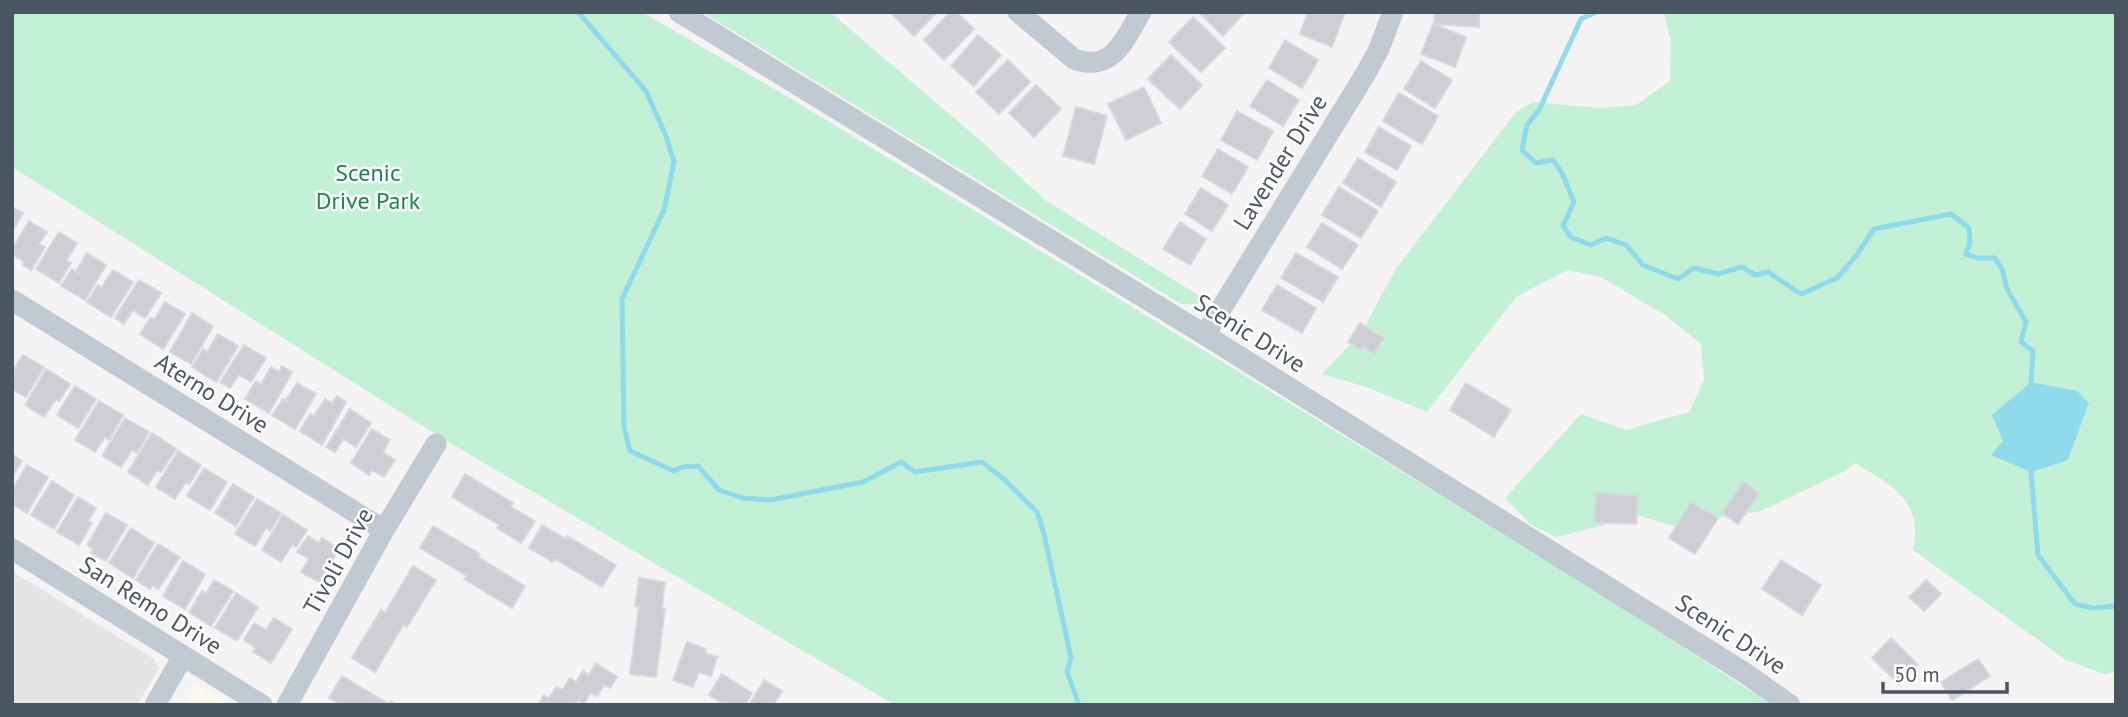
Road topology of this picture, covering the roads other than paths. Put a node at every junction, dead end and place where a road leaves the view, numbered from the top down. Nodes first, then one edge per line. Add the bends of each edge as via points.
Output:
1 (679, 12) edge
2 (1018, 12) edge
3 (1141, 12) edge
4 (1393, 12) edge
5 (12, 300) edge
6 (1205, 335) junction
7 (436, 444) dead end
8 (384, 530) junction
9 (12, 549) edge
10 (183, 656) junction
11 (155, 705) edge
12 (262, 705) edge
13 (287, 705) edge
14 (1790, 705) edge

1 - 6 street, Scenic Drive
2 - 3 street via 1066,54 1084,63 1109,58
4 - 6 street, Lavender Drive via 1366,73
5 - 8 street, Aterno Drive
6 - 14 street, Scenic Drive
7 - 8 street, Tivoli Drive
8 - 13 street, Tivoli Drive
9 - 10 street, San Remo Drive
10 - 11 street
10 - 12 street, San Remo Drive

